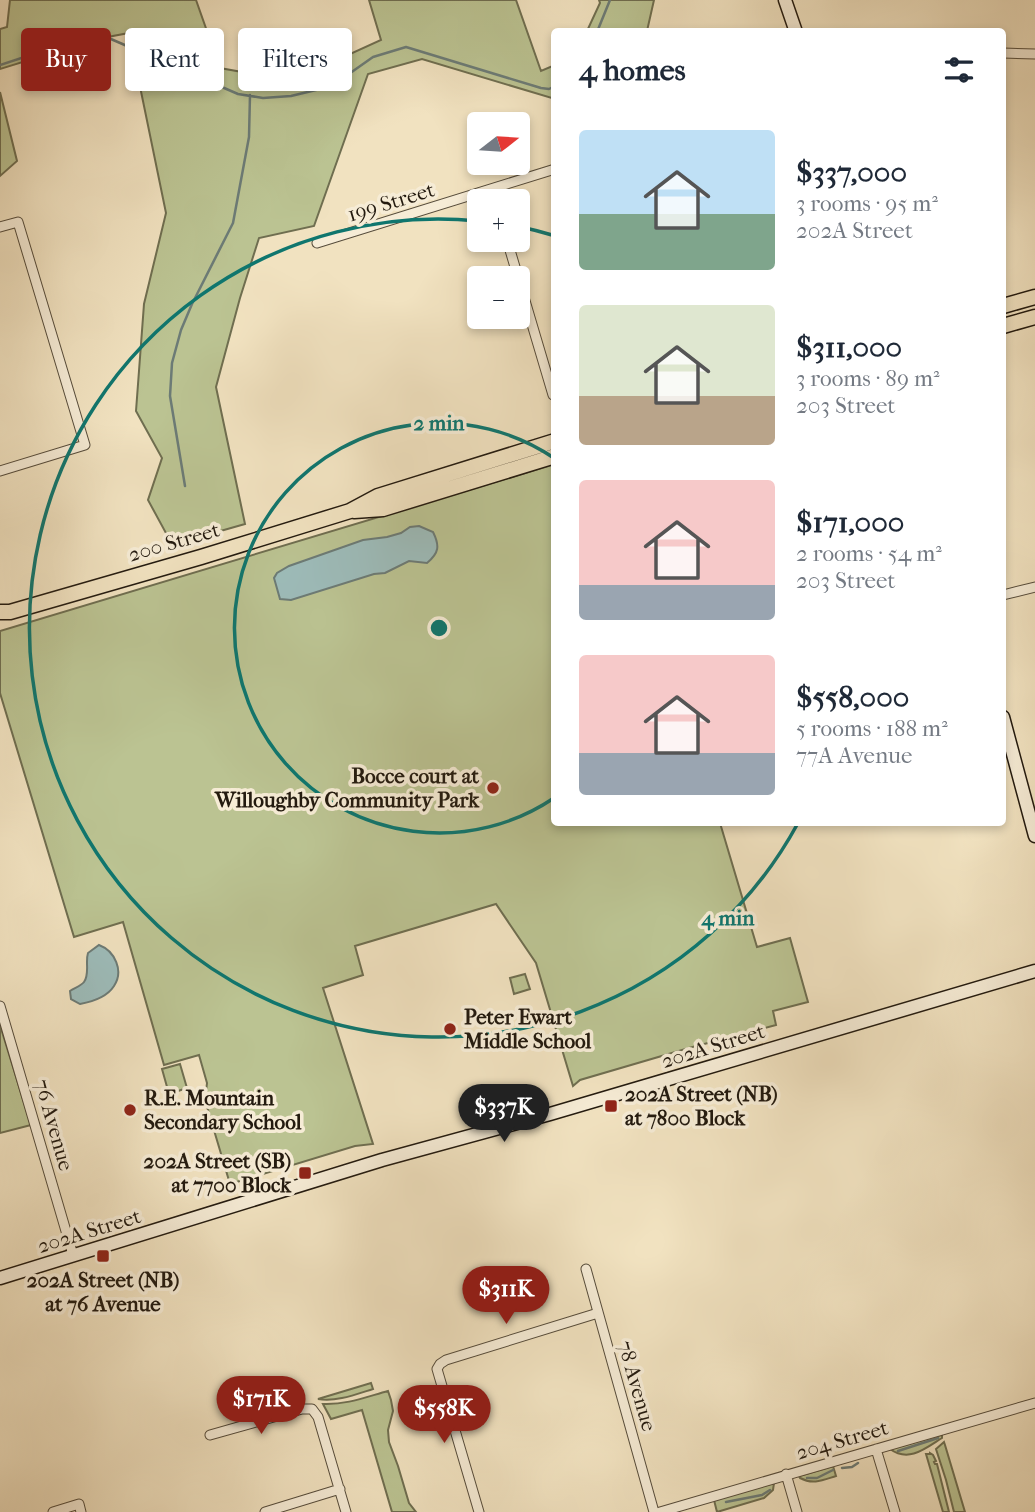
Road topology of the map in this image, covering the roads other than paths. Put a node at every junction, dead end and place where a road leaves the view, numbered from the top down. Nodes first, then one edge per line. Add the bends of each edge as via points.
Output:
1 (785, 0) edge
2 (795, 28) edge
3 (1006, 53) edge
4 (1035, 54) edge
5 (551, 170) edge
6 (491, 189) edge
7 (467, 196) edge
8 (0, 227) edge
9 (317, 243) dead end
10 (511, 252) edge
11 (1035, 297) edge
12 (1006, 305) edge
13 (1035, 317) edge
14 (1006, 325) edge
15 (551, 388) edge
16 (551, 442) edge
17 (551, 457) edge
18 (0, 471) edge
19 (350, 511) junction
20 (1035, 587) edge
21 (1006, 594) edge
22 (3, 614) edge
23 (1006, 728) edge
24 (1035, 836) edge
25 (1035, 971) edge
26 (0, 1006) edge
27 (73, 1255) junction
28 (586, 1269) dead end
29 (0, 1278) edge
30 (598, 1313) junction
31 (1035, 1403) edge
32 (210, 1435) dead end
33 (876, 1449) junction
34 (786, 1474) junction
35 (340, 1489) junction
36 (684, 1509) edge
37 (53, 1512) edge
38 (81, 1512) edge
39 (265, 1512) edge
40 (346, 1512) edge
41 (480, 1512) edge
42 (657, 1512) edge
43 (797, 1512) edge
44 (895, 1512) edge

1 - 2 main road
3 - 4 street
5 - 6 street, 199 Street
7 - 9 street, 199 Street
8 - 18 street via 18,222 85,445
10 - 15 street
11 - 12 main road
13 - 14 main road
16 - 19 main road, 200 Street via 378,496
17 - 19 main road, 200 Street via 383,509
19 - 22 main road, 200 Street
20 - 21 street
23 - 24 main road
25 - 27 main road, 202A Street via 382,1160
26 - 27 street, 76 Avenue
27 - 29 main road, 202A Street
28 - 30 street, 78 Avenue
30 - 41 street via 440,1364 437,1370
30 - 42 street, 78 Avenue
31 - 33 street, 204 Street
32 - 35 street via 302,1409 314,1410
33 - 34 street, 204 Street
33 - 44 street
34 - 36 street, 204 Street
34 - 43 street
35 - 39 street
35 - 40 street
36 - 42 street, 204 Street
37 - 38 street via 79,1504

